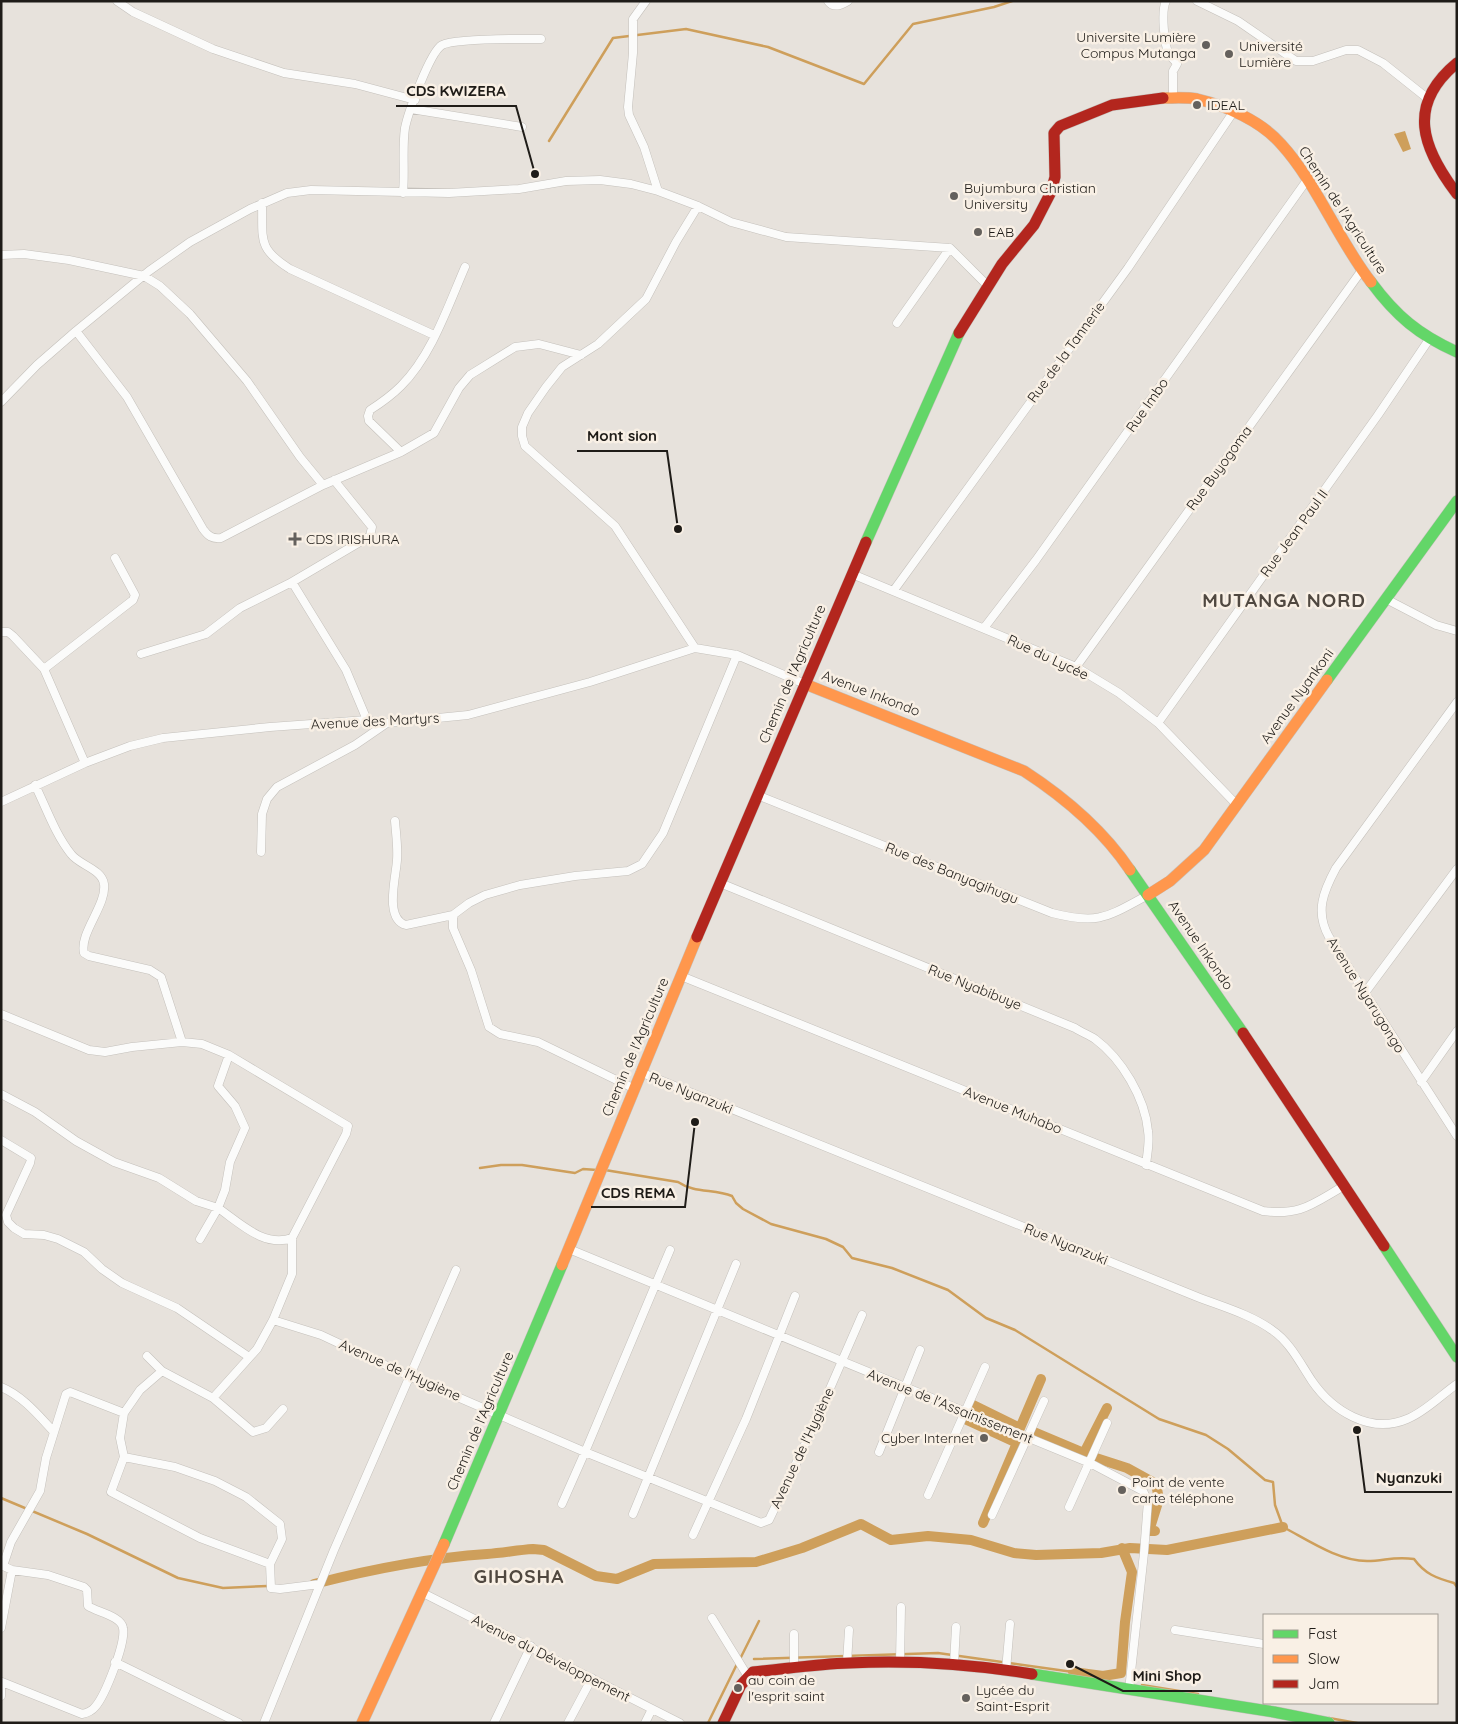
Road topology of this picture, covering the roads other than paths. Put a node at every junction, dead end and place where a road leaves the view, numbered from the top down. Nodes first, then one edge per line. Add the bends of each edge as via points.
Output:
1 (117, 1) edge
2 (646, 1) edge
3 (828, 1) edge
4 (848, 1) edge
5 (1166, 1) edge
6 (1197, 1) edge
7 (541, 38) dead end
8 (1457, 63) edge
9 (1173, 98) junction
10 (1427, 98) junction
11 (415, 100) junction
12 (411, 109) junction
13 (1234, 111) junction
14 (522, 127) dead end
15 (1307, 180) junction
16 (658, 191) junction
17 (403, 192) junction
18 (1457, 194) edge
19 (262, 203) junction
20 (698, 206) junction
21 (950, 248) junction
22 (1, 255) edge
23 (465, 267) dead end
24 (1362, 270) junction
25 (144, 276) junction
26 (988, 286) junction
27 (898, 323) dead end
28 (76, 331) junction
29 (434, 335) junction
30 (1428, 341) junction
31 (1457, 352) edge
32 (581, 355) junction
33 (1, 402) edge
34 (401, 452) junction
35 (334, 480) junction
36 (323, 485) junction
37 (1457, 501) edge
38 (115, 558) dead end
39 (852, 574) junction
40 (292, 582) junction
41 (894, 590) junction
42 (1386, 599) junction
43 (984, 628) junction
44 (1457, 631) edge
45 (1, 632) edge
46 (695, 648) junction
47 (141, 654) dead end
48 (737, 655) junction
49 (1076, 667) junction
50 (44, 669) junction
51 (805, 684) junction
52 (1457, 702) edge
53 (367, 720) junction
54 (387, 723) junction
55 (1158, 723) junction
56 (85, 763) junction
57 (35, 786) junction
58 (757, 795) junction
59 (1, 802) edge
60 (1237, 805) junction
61 (395, 821) dead end
62 (261, 852) dead end
63 (1457, 869) edge
64 (720, 884) junction
65 (1148, 895) junction
66 (453, 915) junction
67 (681, 976) junction
68 (1364, 994) junction
69 (1, 1014) edge
70 (1457, 1031) edge
71 (182, 1042) junction
72 (229, 1055) junction
73 (640, 1072) junction
74 (1421, 1082) junction
75 (633, 1088) junction
76 (1, 1094) edge
77 (1457, 1136) edge
78 (1, 1140) edge
79 (1146, 1165) junction
80 (1344, 1186) junction
81 (218, 1208) junction
82 (200, 1238) dead end
83 (292, 1238) junction
84 (569, 1249) junction
85 (670, 1250) dead end
86 (736, 1264) dead end
87 (456, 1270) dead end
88 (656, 1284) junction
89 (795, 1296) dead end
90 (717, 1310) junction
91 (862, 1315) dead end
92 (273, 1320) junction
93 (778, 1337) junction
94 (920, 1350) dead end
95 (147, 1356) dead end
96 (249, 1357) junction
97 (1457, 1358) edge
98 (842, 1361) junction
99 (985, 1367) dead end
100 (162, 1371) junction
101 (411, 1377) junction
102 (1457, 1384) edge
103 (1, 1387) edge
104 (906, 1388) junction
105 (213, 1398) junction
106 (1044, 1401) dead end
107 (283, 1409) dead end
108 (966, 1411) junction
109 (124, 1413) junction
110 (500, 1414) junction
111 (1107, 1423) dead end
112 (54, 1432) junction
113 (1027, 1438) junction
114 (585, 1452) junction
115 (879, 1452) dead end
116 (124, 1458) junction
117 (1090, 1463) junction
118 (649, 1477) junction
119 (928, 1495) dead end
120 (710, 1502) junction
121 (562, 1504) dead end
122 (1069, 1507) dead end
123 (633, 1514) dead end
124 (992, 1515) dead end
125 (693, 1535) dead end
126 (270, 1564) junction
127 (2, 1565) edge
128 (12, 1570) junction
129 (320, 1584) junction
130 (423, 1594) junction
131 (901, 1607) dead end
132 (712, 1618) dead end
133 (1010, 1624) dead end
134 (956, 1627) dead end
135 (1, 1628) edge
136 (849, 1630) dead end
137 (1175, 1630) dead end
138 (794, 1634) dead end
139 (1263, 1644) edge
140 (531, 1646) junction
141 (115, 1662) junction
142 (900, 1662) junction
143 (847, 1663) junction
144 (954, 1664) junction
145 (794, 1667) junction
146 (1006, 1670) junction
147 (747, 1676) junction
148 (592, 1678) junction
149 (1, 1682) edge
150 (1129, 1690) junction
151 (1, 1696) edge
152 (1275, 1707) edge
153 (652, 1709) junction
154 (239, 1723) edge
155 (264, 1723) edge
156 (362, 1723) edge
157 (494, 1723) edge
158 (568, 1723) edge
159 (645, 1723) edge
160 (680, 1723) edge
161 (723, 1723) edge
162 (1329, 1723) edge

1 - 11 street via 133,12 214,49 284,74 355,84
2 - 16 street via 633,19 634,53 628,107
3 - 4 street via 830,5 837,6
5 - 9 street via 1163,6 1166,39 1170,56 1177,64 1173,72
6 - 10 street via 1238,21 1296,61 1314,61 1346,50 1358,50 1383,63
7 - 11 street via 444,44 432,56
8 - 10 street via 1434,83
9 - 13 street, Chemin de l'Agriculture via 1196,99
9 - 26 street, Chemin de l'Agriculture via 1132,100 1112,105 1056,129 1052,138 1055,177 1051,192 1034,225
10 - 18 street via 1426,139 1432,156
11 - 12 street
12 - 14 street
12 - 17 street via 406,126
13 - 15 street, Chemin de l'Agriculture via 1280,142
13 - 41 street, Rue de la Tannerie via 1128,268
15 - 24 street, Chemin de l'Agriculture
15 - 43 street, Rue Imbo
16 - 17 street via 600,180 511,189
16 - 20 street
17 - 19 street via 310,190 287,193
19 - 25 street via 190,242
19 - 29 street via 263,242 272,258
20 - 21 street via 731,222 786,237
20 - 32 street via 646,299 616,330
21 - 26 street
21 - 27 street
22 - 25 street via 53,256
23 - 29 street
24 - 30 street, Chemin de l'Agriculture via 1398,316
24 - 49 street, Rue Buyogoma
25 - 28 street
25 - 36 street via 179,302 247,381
26 - 39 street, Chemin de l'Agriculture via 960,332
28 - 33 street
28 - 36 street via 127,398 208,536 221,538
29 - 34 street via 407,379 370,410 368,416 369,421
30 - 31 street, Chemin de l'Agriculture
30 - 55 street, Rue Jean Paul II
32 - 34 street via 539,344 515,347 470,375 434,433
32 - 46 street via 562,367 528,413 522,427 525,446 615,526
34 - 35 street
35 - 36 street
35 - 40 street via 372,527 370,536
37 - 42 street, Avenue Nyankoni
38 - 50 street via 134,595 133,600
39 - 41 street, Rue du Lycée
39 - 51 street, Chemin de l'Agriculture
40 - 47 street via 240,608 206,634
40 - 53 street via 346,670
41 - 43 street, Rue du Lycée
42 - 44 street via 1436,626
42 - 60 street, Avenue Nyankoni
43 - 49 street, Rue du Lycée
45 - 50 street via 13,636
46 - 48 street, Avenue des Martyrs
46 - 54 street, Avenue des Martyrs via 590,682 477,713
48 - 51 street, Avenue des Martyrs
48 - 66 street via 663,833 642,864 628,871 520,885 486,895
49 - 55 street, Rue du Lycée
50 - 56 street
51 - 58 street, Chemin de l'Agriculture
51 - 65 street, Avenue Inkondo via 1024,771 1053,790 1115,847
52 - 68 street, Avenue Nyarugongo via 1346,853 1322,896 1323,926
53 - 54 street, Avenue des Martyrs
53 - 56 street, Avenue des Martyrs via 164,738 130,746
54 - 62 street via 355,745 277,787 267,799 262,814
55 - 60 street, Rue du Lycée
56 - 57 street, Avenue des Martyrs
57 - 59 street, Avenue des Martyrs
57 - 71 street via 71,854 104,881 104,891 84,953 150,970 161,977
58 - 64 street, Chemin de l'Agriculture
58 - 65 street, Rue des Banyagihugu via 1052,913 1096,920
60 - 65 street, Avenue Nyankoni via 1192,863
61 - 66 street via 397,859 392,891 400,924
63 - 68 street
64 - 67 street, Chemin de l'Agriculture
64 - 79 street, Rue Nyabibuye via 856,937 1096,1039 1132,1083 1142,1104 1148,1131
65 - 80 street, Avenue Inkondo
66 - 75 street, Rue Nyanzuki via 453,928 490,1027 500,1034 538,1042
67 - 73 street, Chemin de l'Agriculture
67 - 79 street, Avenue Muhabo
68 - 74 street, Avenue Nyarugongo
69 - 71 street via 89,1050 105,1052
70 - 74 street
71 - 72 street via 202,1044
72 - 81 street via 218,1086 235,1106 245,1128 230,1162
72 - 83 street via 348,1126
73 - 75 street, Chemin de l'Agriculture
73 - 102 street, Rue Nyanzuki via 1258,1323 1272,1330 1290,1347 1320,1392 1345,1414 1365,1422 1406,1420
74 - 77 street, Avenue Nyarugongo
75 - 84 street, Chemin de l'Agriculture
76 - 81 street via 114,1162 159,1178 196,1201
78 - 96 street via 30,1158 6,1215 14,1228 24,1234 58,1239 84,1252 122,1283 177,1308
79 - 80 street, Avenue Muhabo via 1237,1202 1283,1214 1303,1210
80 - 97 street, Avenue Inkondo
81 - 82 street
81 - 83 street via 262,1238 272,1241
83 - 92 street via 292,1274
84 - 88 street, Avenue de l'Assainissement
84 - 110 street, Chemin de l'Agriculture
85 - 88 street
86 - 90 street
87 - 101 street
88 - 90 street, Avenue de l'Assainissement
88 - 114 street
89 - 93 street
90 - 93 street, Avenue de l'Assainissement
90 - 118 street
91 - 98 street, Avenue de l'Hygiène
92 - 96 street
92 - 101 street, Avenue de l'Hygiène via 329,1339
93 - 98 street, Avenue de l'Assainissement
93 - 120 street
94 - 104 street
95 - 100 street
96 - 105 street
98 - 104 street, Avenue de l'Assainissement
98 - 120 street, Avenue de l'Hygiène via 769,1520 761,1523
99 - 108 street
100 - 105 street
100 - 109 street via 140,1390
101 - 110 street, Avenue de l'Hygiène
101 - 129 street
103 - 112 street via 32,1408
104 - 108 street, Avenue de l'Assainissement
104 - 115 street
105 - 107 street via 253,1432 266,1428
106 - 113 street
108 - 113 street, Avenue de l'Assainissement
108 - 119 street
109 - 112 street via 70,1392 66,1394
109 - 116 street via 120,1438
110 - 114 street, Avenue de l'Hygiène
110 - 130 street, Chemin de l'Agriculture
111 - 117 street
112 - 127 street via 40,1491 11,1542
113 - 117 street, Avenue de l'Assainissement
113 - 124 street
114 - 118 street, Avenue de l'Hygiène
114 - 121 street
116 - 126 street via 113,1494 200,1538
116 - 126 street via 195,1472 246,1497 280,1524 282,1539
117 - 122 street
117 - 150 street, Avenue de l'Assainissement via 1143,1490 1148,1501
118 - 120 street, Avenue de l'Hygiène
118 - 123 street
120 - 125 street
126 - 129 street via 271,1588
127 - 128 street
128 - 135 street
128 - 141 street via 48,1575 88,1590 88,1606 120,1622 123,1629
129 - 155 street
130 - 140 street, Avenue du Développement
130 - 156 street, Chemin de l'Agriculture
131 - 142 street
132 - 147 street
133 - 146 street
134 - 144 street
136 - 143 street
137 - 139 street
138 - 145 street
140 - 148 street, Avenue du Développement
140 - 157 street
141 - 149 street via 96,1706 82,1714
141 - 154 street
142 - 143 street
142 - 144 street
143 - 145 street
144 - 146 street
145 - 147 street via 760,1670
146 - 150 street
147 - 161 street
148 - 153 street, Avenue du Développement
148 - 158 street
149 - 151 street
150 - 152 street
152 - 162 street
153 - 159 street
153 - 160 street, Avenue du Développement

